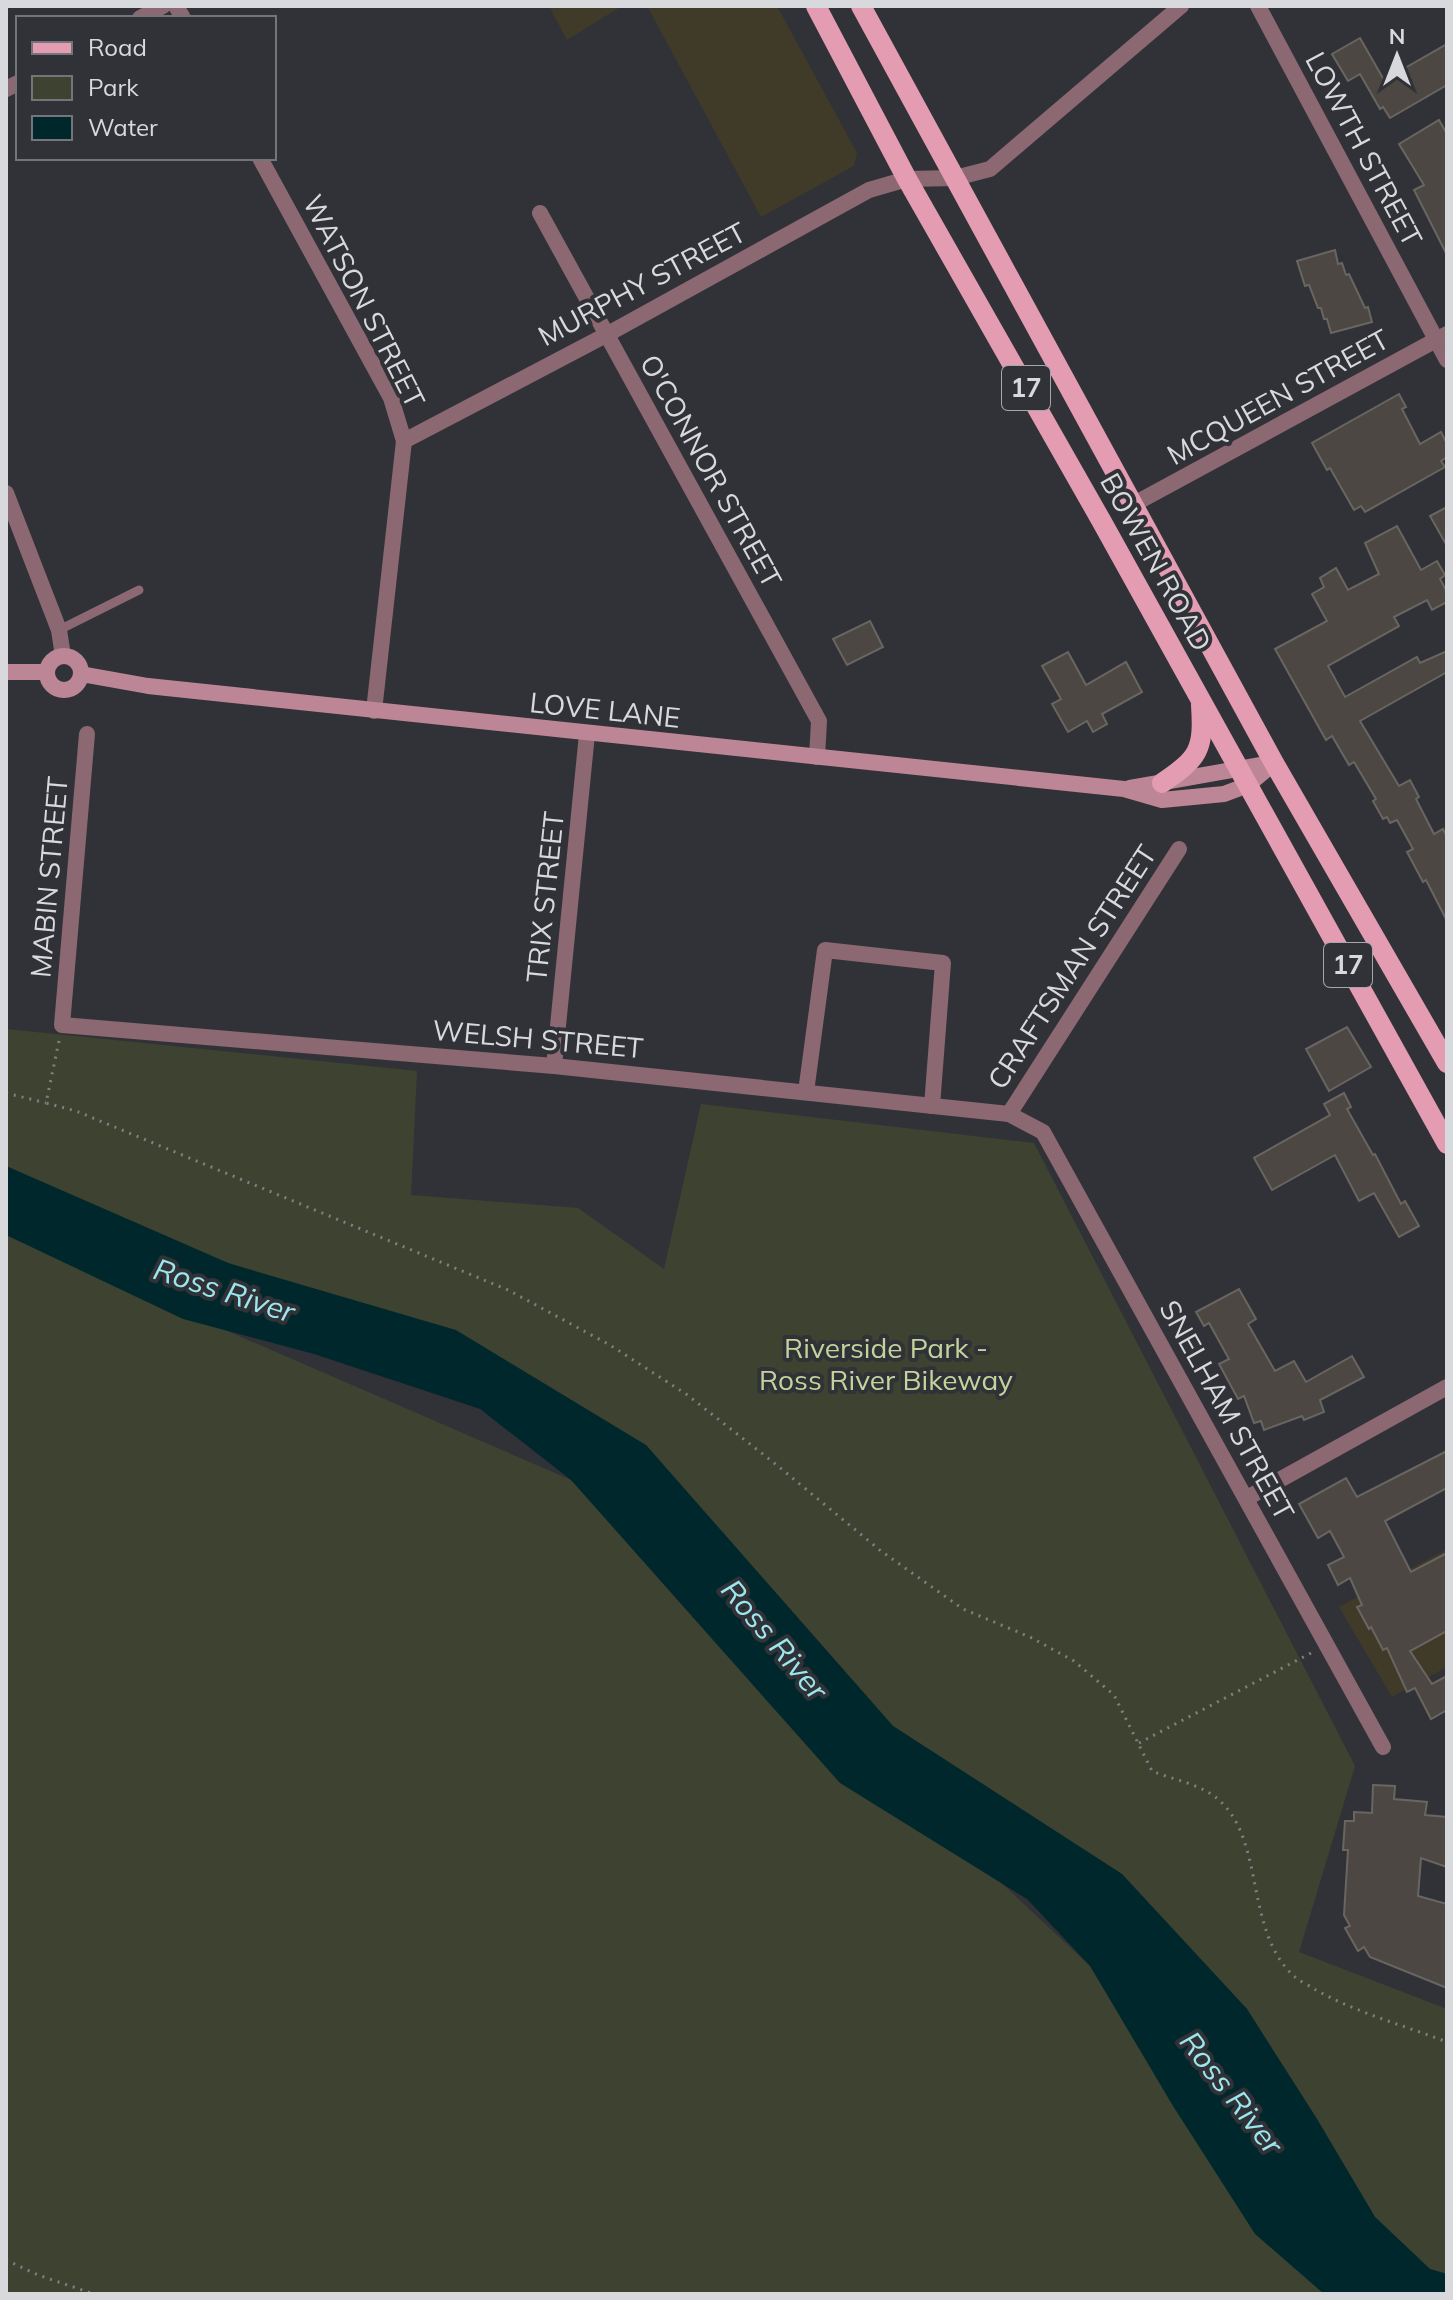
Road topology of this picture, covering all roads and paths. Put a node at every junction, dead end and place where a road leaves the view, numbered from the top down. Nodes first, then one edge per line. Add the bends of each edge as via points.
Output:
1 (163, 6) edge
2 (816, 6) edge
3 (861, 6) edge
4 (1181, 6) edge
5 (1258, 6) edge
6 (144, 16) edge
7 (261, 160) edge
8 (955, 178) junction
9 (907, 179) junction
10 (540, 213) dead end
11 (606, 335) junction
12 (1442, 337) edge
13 (1447, 360) edge
14 (404, 441) junction
15 (6, 493) edge
16 (1134, 504) junction
17 (139, 590) dead end
18 (59, 630) junction
19 (63, 656) junction
20 (6, 672) edge
21 (47, 672) junction
22 (81, 674) junction
23 (1201, 699) junction
24 (374, 711) junction
25 (87, 734) dead end
26 (587, 734) junction
27 (817, 757) junction
28 (1274, 763) junction
29 (1244, 777) junction
30 (1162, 783) junction
31 (1124, 789) junction
32 (1179, 849) dead end
33 (62, 1025) junction
34 (1441, 1036) edge
35 (1447, 1063) edge
36 (554, 1066) junction
37 (806, 1092) junction
38 (6, 1093) edge
39 (46, 1103) junction
40 (932, 1106) junction
41 (1009, 1114) junction
42 (1447, 1144) edge
43 (1447, 1387) edge
44 (1247, 1498) junction
45 (1326, 1645) junction
46 (1139, 1743) junction
47 (1383, 1747) dead end
48 (1447, 2042) edge
49 (6, 2260) edge
50 (94, 2294) edge

1 - 6 street
2 - 9 main road, BOWEN ROAD / 17
3 - 8 main road, BOWEN ROAD / 17
4 - 8 street, MURPHY STREET via 990,169
5 - 12 street, LOWTH STREET
7 - 14 street, WATSON STREET via 391,398
8 - 9 street, MURPHY STREET
8 - 16 main road, BOWEN ROAD / 17
9 - 11 street, MURPHY STREET via 869,190
9 - 23 main road, BOWEN ROAD / 17
10 - 11 street, O'CONNOR STREET
11 - 14 street, MURPHY STREET
11 - 27 street, O'CONNOR STREET via 819,721
12 - 13 street, LOWTH STREET
12 - 16 street, MCQUEEN STREET
14 - 24 street, WATSON STREET
15 - 18 street
16 - 28 main road, BOWEN ROAD / 17
17 - 18 lane
18 - 19 street
19 - 21 street via 50,662
19 - 22 street via 76,661
20 - 21 street
21 - 22 street via 49,682 63,690 73,687
22 - 24 street, LOVE LANE
23 - 29 main road, BOWEN ROAD / 17
23 - 30 main road via 1199,750
24 - 26 street, LOVE LANE
25 - 33 street, MABIN STREET
26 - 27 street, LOVE LANE
26 - 36 street, TRIX STREET
27 - 31 street, LOVE LANE
28 - 29 street, LOVE LANE
28 - 34 main road, BOWEN ROAD / 17
29 - 30 street, LOVE LANE
29 - 31 street, LOVE LANE via 1224,794 1162,800
29 - 42 main road, BOWEN ROAD / 17
30 - 31 street, LOVE LANE
32 - 41 street, CRAFTSMAN STREET
33 - 36 street, WELSH STREET
33 - 39 path
34 - 35 main road, BOWEN ROAD / 17
36 - 37 street, WELSH STREET
37 - 40 street, WELSH STREET
37 - 40 street via 825,950 943,963
38 - 39 path
39 - 46 path via 508,1290 610,1345 686,1394 881,1551 963,1609 1074,1661 1114,1695
40 - 41 street, WELSH STREET
41 - 44 street, SNELHAM STREET via 1043,1132
43 - 44 street
44 - 45 street, SNELHAM STREET
45 - 46 path
45 - 47 street, SNELHAM STREET
46 - 48 path via 1152,1771 1217,1798 1232,1813 1242,1831 1262,1918 1275,1951 1295,1977 1345,2006
49 - 50 path

